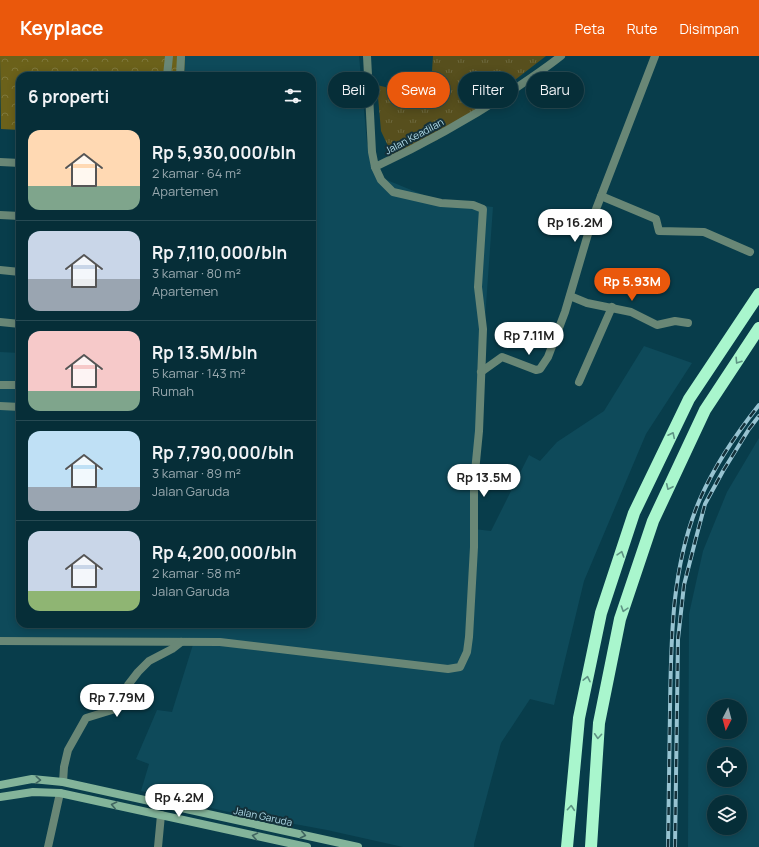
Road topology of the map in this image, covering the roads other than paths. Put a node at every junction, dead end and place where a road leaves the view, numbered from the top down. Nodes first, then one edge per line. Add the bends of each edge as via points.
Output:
1 (169, 56) edge
2 (181, 56) edge
3 (367, 56) edge
4 (560, 56) edge
5 (655, 56) edge
6 (167, 72) edge
7 (180, 72) edge
8 (0, 162) edge
9 (16, 164) edge
10 (375, 167) junction
11 (601, 196) junction
12 (0, 215) edge
13 (16, 216) edge
14 (750, 252) dead end
15 (0, 270) edge
16 (16, 272) edge
17 (759, 294) edge
18 (570, 296) junction
19 (612, 307) junction
20 (0, 322) edge
21 (688, 323) dead end
22 (16, 324) edge
23 (759, 328) edge
24 (481, 372) junction
25 (579, 382) dead end
26 (0, 385) edge
27 (16, 385) edge
28 (0, 406) edge
29 (16, 407) edge
30 (0, 641) edge
31 (181, 642) junction
32 (63, 782) junction
33 (0, 785) edge
34 (60, 793) junction
35 (0, 797) edge
36 (190, 810) junction
37 (161, 815) junction
38 (228, 819) junction
39 (187, 821) junction
40 (225, 830) junction
41 (48, 847) edge
42 (158, 847) edge
43 (307, 847) edge
44 (358, 847) edge
45 (567, 847) edge
46 (591, 847) edge

1 - 6 street
2 - 7 street
3 - 10 street
4 - 10 street, Jalan Keadilan via 491,104 418,147
5 - 11 street
8 - 9 street
10 - 24 street via 381,180 394,192 441,204 483,209 478,287 483,330
11 - 14 street via 656,219 659,231 704,232
11 - 18 street
12 - 13 street
15 - 16 street
45 -> 17 highway via 579,718 601,613 634,513 689,399
18 - 19 street via 586,303
18 - 24 street via 548,357 540,369 536,370 502,357
19 - 21 street via 631,312 657,325 675,321
19 - 25 street
20 - 22 street
23 -> 46 highway via 705,410 652,521 623,611 599,723
24 - 31 street via 474,482 474,547 469,637 467,652 460,667 448,669 220,642
26 - 27 street
28 - 29 street
30 - 31 street
31 - 32 street via 149,661 128,685 118,705 112,710 86,718 68,750
33 -> 32 main road, Jalan Garuda via 32,780
32 - 36 main road, Jalan Garuda
34 - 35 main road via 33,792
37 -> 34 main road
34 - 41 street
36 - 38 main road, Jalan Garuda
36 - 39 main road
37 - 39 main road
37 - 42 street
38 - 40 main road
38 -> 44 main road, Jalan Garuda
39 - 40 main road
43 -> 40 main road

